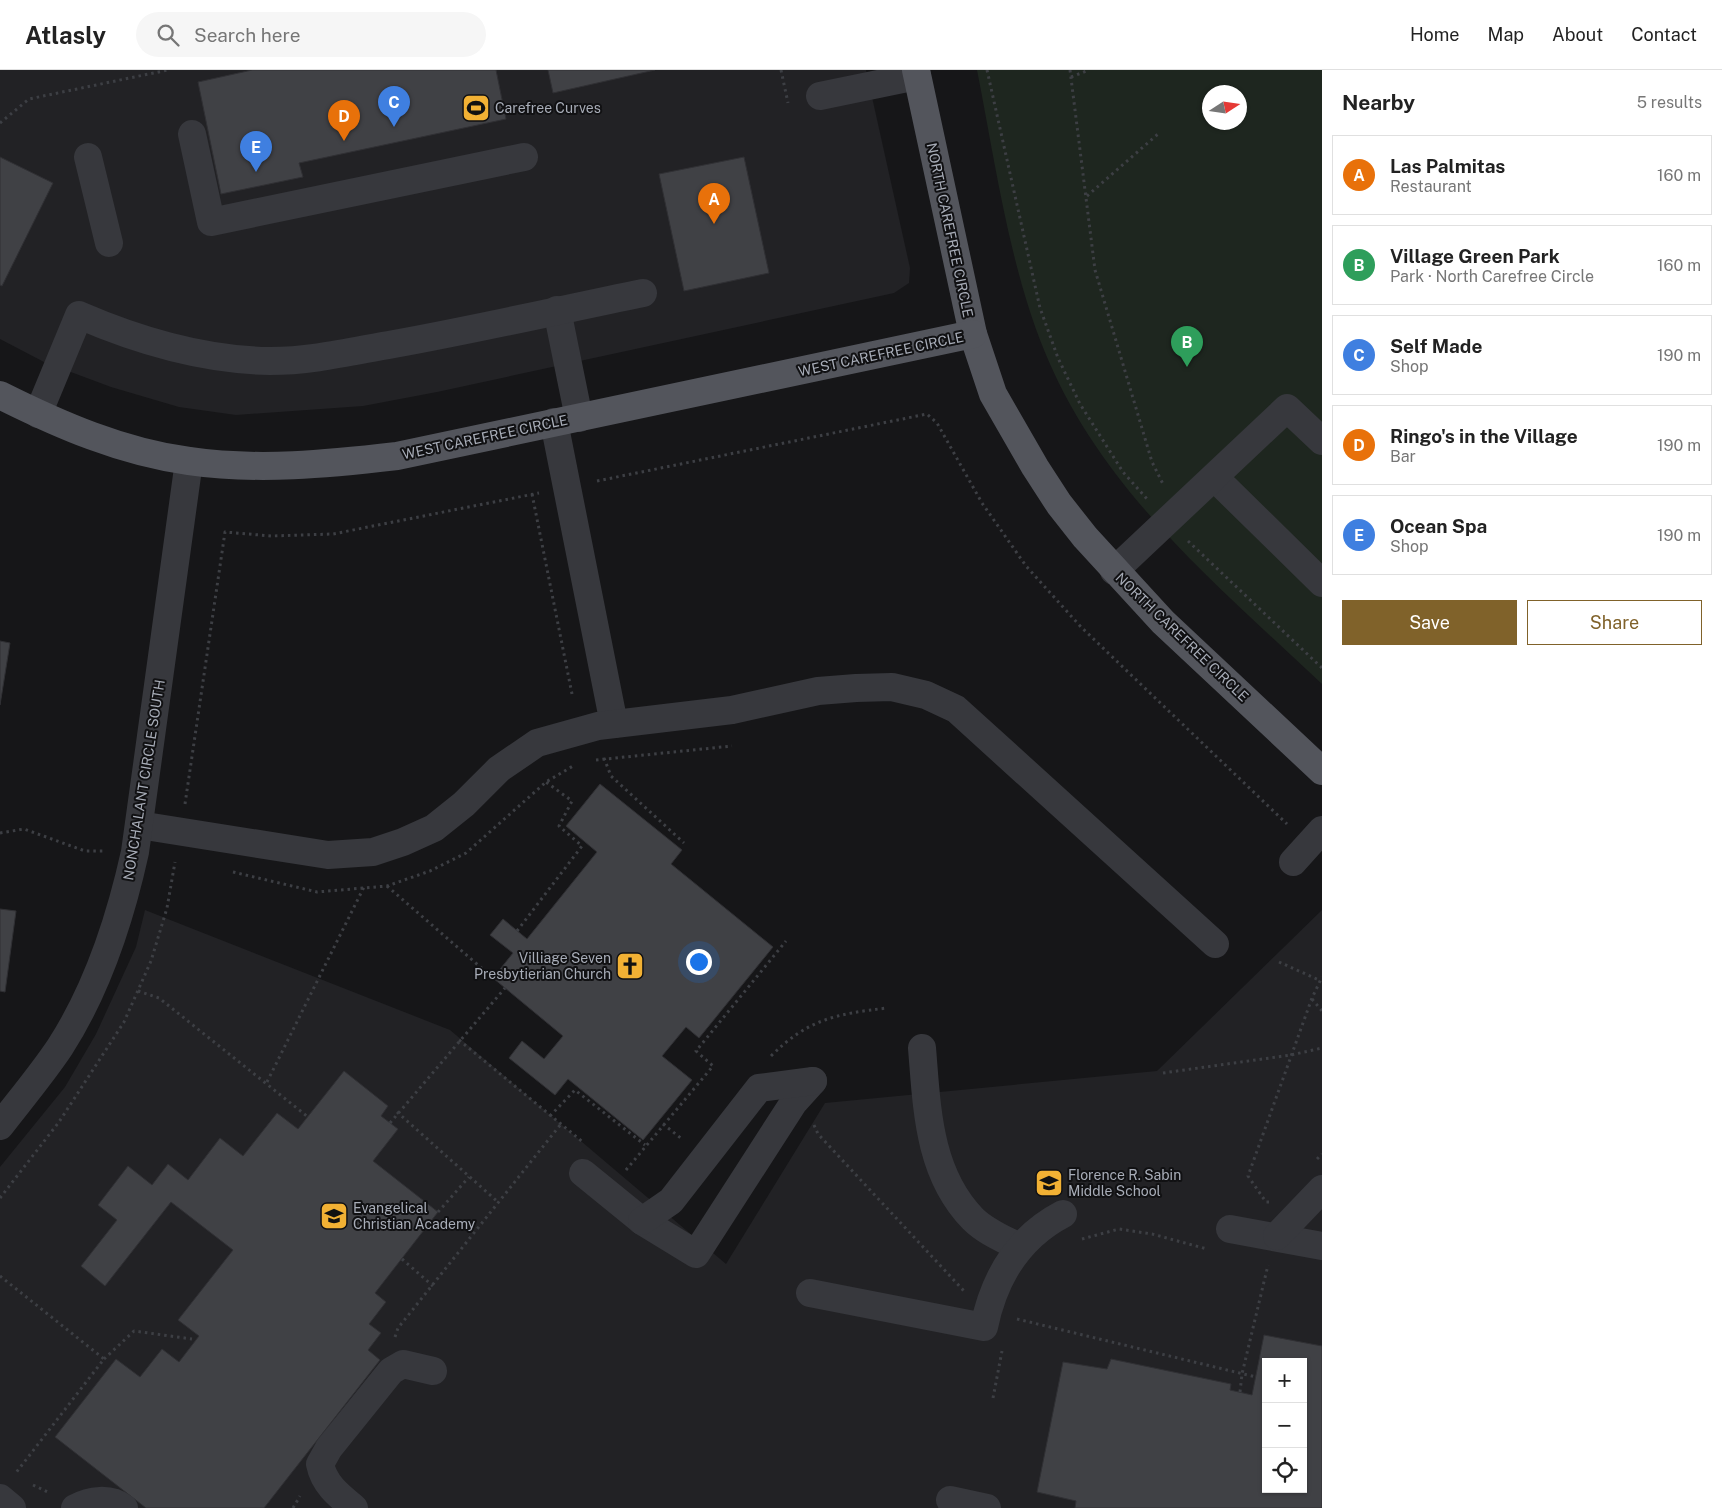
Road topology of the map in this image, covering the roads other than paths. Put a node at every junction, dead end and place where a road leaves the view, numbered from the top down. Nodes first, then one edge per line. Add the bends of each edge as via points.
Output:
1 (916, 73) edge
2 (820, 96) dead end
3 (192, 134) dead end
4 (88, 157) dead end
5 (524, 157) dead end
6 (109, 243) dead end
7 (643, 293) dead end
8 (557, 310) junction
9 (973, 334) junction
10 (0, 395) edge
11 (38, 414) junction
12 (566, 420) junction
13 (1322, 441) edge
14 (189, 461) junction
15 (1215, 478) junction
16 (1114, 571) junction
17 (1322, 583) edge
18 (614, 724) junction
19 (1322, 770) edge
20 (138, 825) junction
21 (1215, 944) dead end
22 (922, 1048) dead end
23 (0, 1126) edge
24 (587, 1161) road end
25 (1322, 1189) edge
26 (1062, 1214) dead end
27 (642, 1221) junction
28 (1230, 1229) dead end
29 (1277, 1236) junction
30 (1019, 1246) junction
31 (1322, 1246) edge
32 (810, 1294) dead end
33 (433, 1371) dead end
34 (0, 1498) edge
35 (950, 1500) dead end
36 (12, 1508) edge
37 (75, 1508) edge
38 (124, 1508) edge
39 (354, 1508) edge
40 (987, 1508) edge

1 - 2 street
1 - 9 main road, NORTH CAREFREE CIRCLE
3 - 5 street via 211,222
4 - 6 street
7 - 8 street
8 - 11 street via 465,331 314,358 270,361 226,358 136,338 79,315
8 - 12 street
9 - 12 main road, WEST CAREFREE CIRCLE
9 - 16 main road, NORTH CAREFREE CIRCLE via 993,394 1035,466 1059,504
10 - 11 main road, WEST CAREFREE CIRCLE
11 - 14 main road, WEST CAREFREE CIRCLE via 88,436
12 - 14 main road, WEST CAREFREE CIRCLE via 397,456 330,464 279,466
12 - 18 street via 566,487
13 - 15 street via 1288,408
14 - 20 street, NONCHALANT CIRCLE SOUTH
15 - 16 street
15 - 17 street
16 - 19 main road, NORTH CAREFREE CIRCLE via 1163,622
18 - 20 street via 538,743 499,770 434,828 373,852 328,855
18 - 21 street via 732,710 818,690 892,687 926,695 956,709
20 - 23 street, NONCHALANT CIRCLE SOUTH via 124,905 105,958 60,1046
22 - 30 street via 927,1111 941,1170 974,1219 993,1234
24 - 27 street
25 - 29 street
26 - 30 street via 1043,1224
27 - 27 street via 696,1254 806,1088 759,1088 671,1202
28 - 29 street
29 - 31 street
30 - 32 street via 1000,1276 988,1306 999,1330
33 - 39 street via 403,1364 391,1371 329,1448 320,1464 323,1478 338,1496
34 - 36 street
35 - 40 street
37 - 38 street via 105,1500

